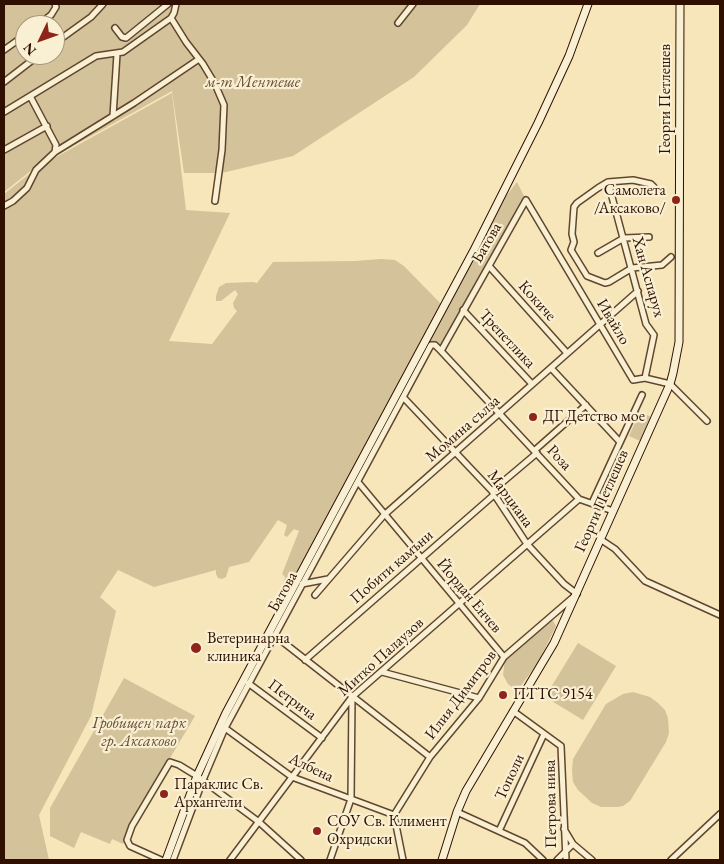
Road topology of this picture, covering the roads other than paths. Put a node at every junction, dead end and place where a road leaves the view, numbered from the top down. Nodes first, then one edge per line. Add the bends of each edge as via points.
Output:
1 (55, 4) edge
2 (103, 4) edge
3 (168, 4) edge
4 (176, 4) edge
5 (412, 4) edge
6 (588, 4) edge
7 (680, 4) edge
8 (51, 15) edge
9 (171, 18) junction
10 (398, 23) dead end
11 (115, 28) dead end
12 (65, 36) edge
13 (15, 42) edge
14 (4, 50) edge
15 (117, 54) junction
16 (199, 59) junction
17 (26, 65) edge
18 (4, 82) edge
19 (30, 96) junction
20 (4, 112) edge
21 (113, 116) junction
22 (47, 126) junction
23 (4, 150) edge
24 (55, 152) junction
25 (608, 182) junction
26 (655, 192) dead end
27 (526, 200) joint
28 (214, 201) dead end
29 (4, 206) edge
30 (649, 237) dead end
31 (624, 238) junction
32 (598, 252) dead end
33 (671, 257) dead end
34 (489, 266) junction
35 (632, 268) junction
36 (638, 291) junction
37 (463, 310) junction
38 (600, 324) junction
39 (433, 344) joint
40 (442, 351) junction
41 (567, 354) junction
42 (551, 368) junction
43 (645, 378) junction
44 (532, 384) junction
45 (670, 384) junction
46 (642, 394) dead end
47 (404, 397) junction
48 (586, 405) junction
49 (499, 414) junction
50 (707, 421) dead end
51 (620, 442) junction
52 (456, 452) junction
53 (536, 452) junction
54 (358, 482) junction
55 (493, 492) junction
56 (579, 499) junction
57 (592, 503) junction
58 (613, 511) junction
59 (384, 514) junction
60 (600, 539) junction
61 (527, 544) junction
62 (420, 558) junction
63 (328, 579) junction
64 (302, 584) junction
65 (576, 594) junction
66 (315, 596) dead end
67 (458, 604) junction
68 (720, 615) edge
69 (274, 635) junction
70 (504, 657) junction
71 (305, 660) junction
72 (382, 672) junction
73 (248, 683) junction
74 (352, 697) junction
75 (479, 698) junction
76 (513, 711) junction
77 (225, 728) junction
78 (544, 734) junction
79 (322, 738) junction
80 (430, 757) junction
81 (292, 777) junction
82 (200, 778) junction
83 (351, 799) junction
84 (457, 812) junction
85 (720, 814) edge
86 (394, 816) junction
87 (259, 822) junction
88 (564, 828) junction
89 (499, 831) junction
90 (573, 844) junction
91 (564, 854) junction
92 (161, 860) edge
93 (166, 860) edge
94 (173, 860) edge
95 (230, 860) edge
96 (301, 860) edge
97 (330, 860) edge
98 (403, 860) edge
99 (442, 860) edge
100 (543, 860) edge
101 (557, 860) edge
102 (566, 860) edge
103 (592, 860) edge
104 (671, 860) edge

1 - 8 street
2 - 12 street
3 - 11 street via 126,38
4 - 9 street
5 - 10 street
6 - 82 main road via 569,56 538,123 473,252 226,713
7 - 45 main road, Георги Петлешев via 680,342
9 - 15 street
9 - 16 street
13 - 14 street
15 - 19 street via 96,56
15 - 21 street
16 - 21 street
16 - 28 street via 224,105 222,150
17 - 18 street
19 - 20 street
19 - 22 street
21 - 24 street
22 - 23 street
22 - 24 street via 56,146
24 - 29 street via 36,170 27,188
25 - 26 street via 633,180 650,184
25 - 31 street, Хан Аспарух
25 - 35 street via 574,207 571,250 588,277 607,283
27 - 34 street, Батова
27 - 38 street, Ивайло
30 - 31 street
31 - 32 street
31 - 35 street, Хан Аспарух
33 - 35 street via 662,265
34 - 37 street, Батова
34 - 41 street, Кокиче
35 - 36 street, Хан Аспарух
36 - 38 street, Момина сълза
36 - 43 street, Хан Аспарух via 646,324 654,335
37 - 40 street, Батова
37 - 44 street, Трепетлика
38 - 41 street, Момина сълза
38 - 43 street, Ивайло via 633,380
39 - 40 street, Роза
39 - 47 street, Батова
40 - 49 street, Роза
41 - 42 street, Момина сълза
42 - 44 street, Момина сълза
42 - 48 street
43 - 45 street, Ивайло
44 - 49 street, Момина сълза
45 - 50 street
45 - 58 main road, Георги Петлешев
46 - 51 street
47 - 52 street, Марциана
47 - 54 street, Батова
48 - 51 street
48 - 53 street, Побити камъни
49 - 52 street, Момина сълза
49 - 53 street, Роза
51 - 57 street
52 - 55 street, Марциана
52 - 59 street, Момина сълза
53 - 55 street, Побити камъни
53 - 56 street, Роза
54 - 59 street, Йордан Енчев
54 - 64 street, Батова
55 - 61 street, Марциана
55 - 62 street, Побити камъни
56 - 57 street, Роза
56 - 61 street, Митко Палаузов
57 - 58 street, Роза
58 - 60 main road, Георги Петлешев
59 - 62 street, Йордан Енчев
59 - 63 street, Момина сълза
60 - 65 main road, Георги Петлешев
60 - 68 street via 645,581
61 - 65 street, Марциана
61 - 67 street, Митко Палаузов
62 - 67 street, Йордан Енчев
62 - 71 street, Побити камъни
63 - 64 street
63 - 66 street, Момина сълза
64 - 69 street, Батова
65 - 70 street, Илия Димитров
65 - 76 main road, Георги Петлешев via 543,664
67 - 70 street, Йордан Енчев
67 - 72 street, Митко Палаузов
69 - 71 street
69 - 73 street, Батова
70 - 75 street, Илия Димитров
71 - 74 street
72 - 74 street, Митко Палаузов
72 - 75 street
73 - 77 street, Батова
73 - 79 street, Петрича
74 - 79 street, Митко Палаузов
74 - 80 street
74 - 83 street
75 - 80 street, Илия Димитров
76 - 78 street, Петрова нива
76 - 84 main road, Георги Петлешев
77 - 81 street, Албена
77 - 82 street, Батова
78 - 88 street, Петрова нива via 559,743 562,749
78 - 89 street, Тополи
79 - 81 street, Митко Палаузов
80 - 86 street, Илия Димитров
81 - 83 street, Албена
81 - 87 street, Митко Палаузов
82 - 87 street
82 - 92 street via 170,762 132,826 128,843
82 - 93 main road
82 - 94 street, Батова
83 - 86 street, Албена
83 - 97 street
84 - 89 street
84 - 99 main road, Георги Петлешев
85 - 104 street
86 - 98 street
87 - 95 street, Митко Палаузов
87 - 96 street
88 - 90 street
88 - 91 street, Петрова нива
89 - 100 street via 525,843
90 - 91 street
90 - 103 street
91 - 101 street
91 - 102 street, Петрова нива

